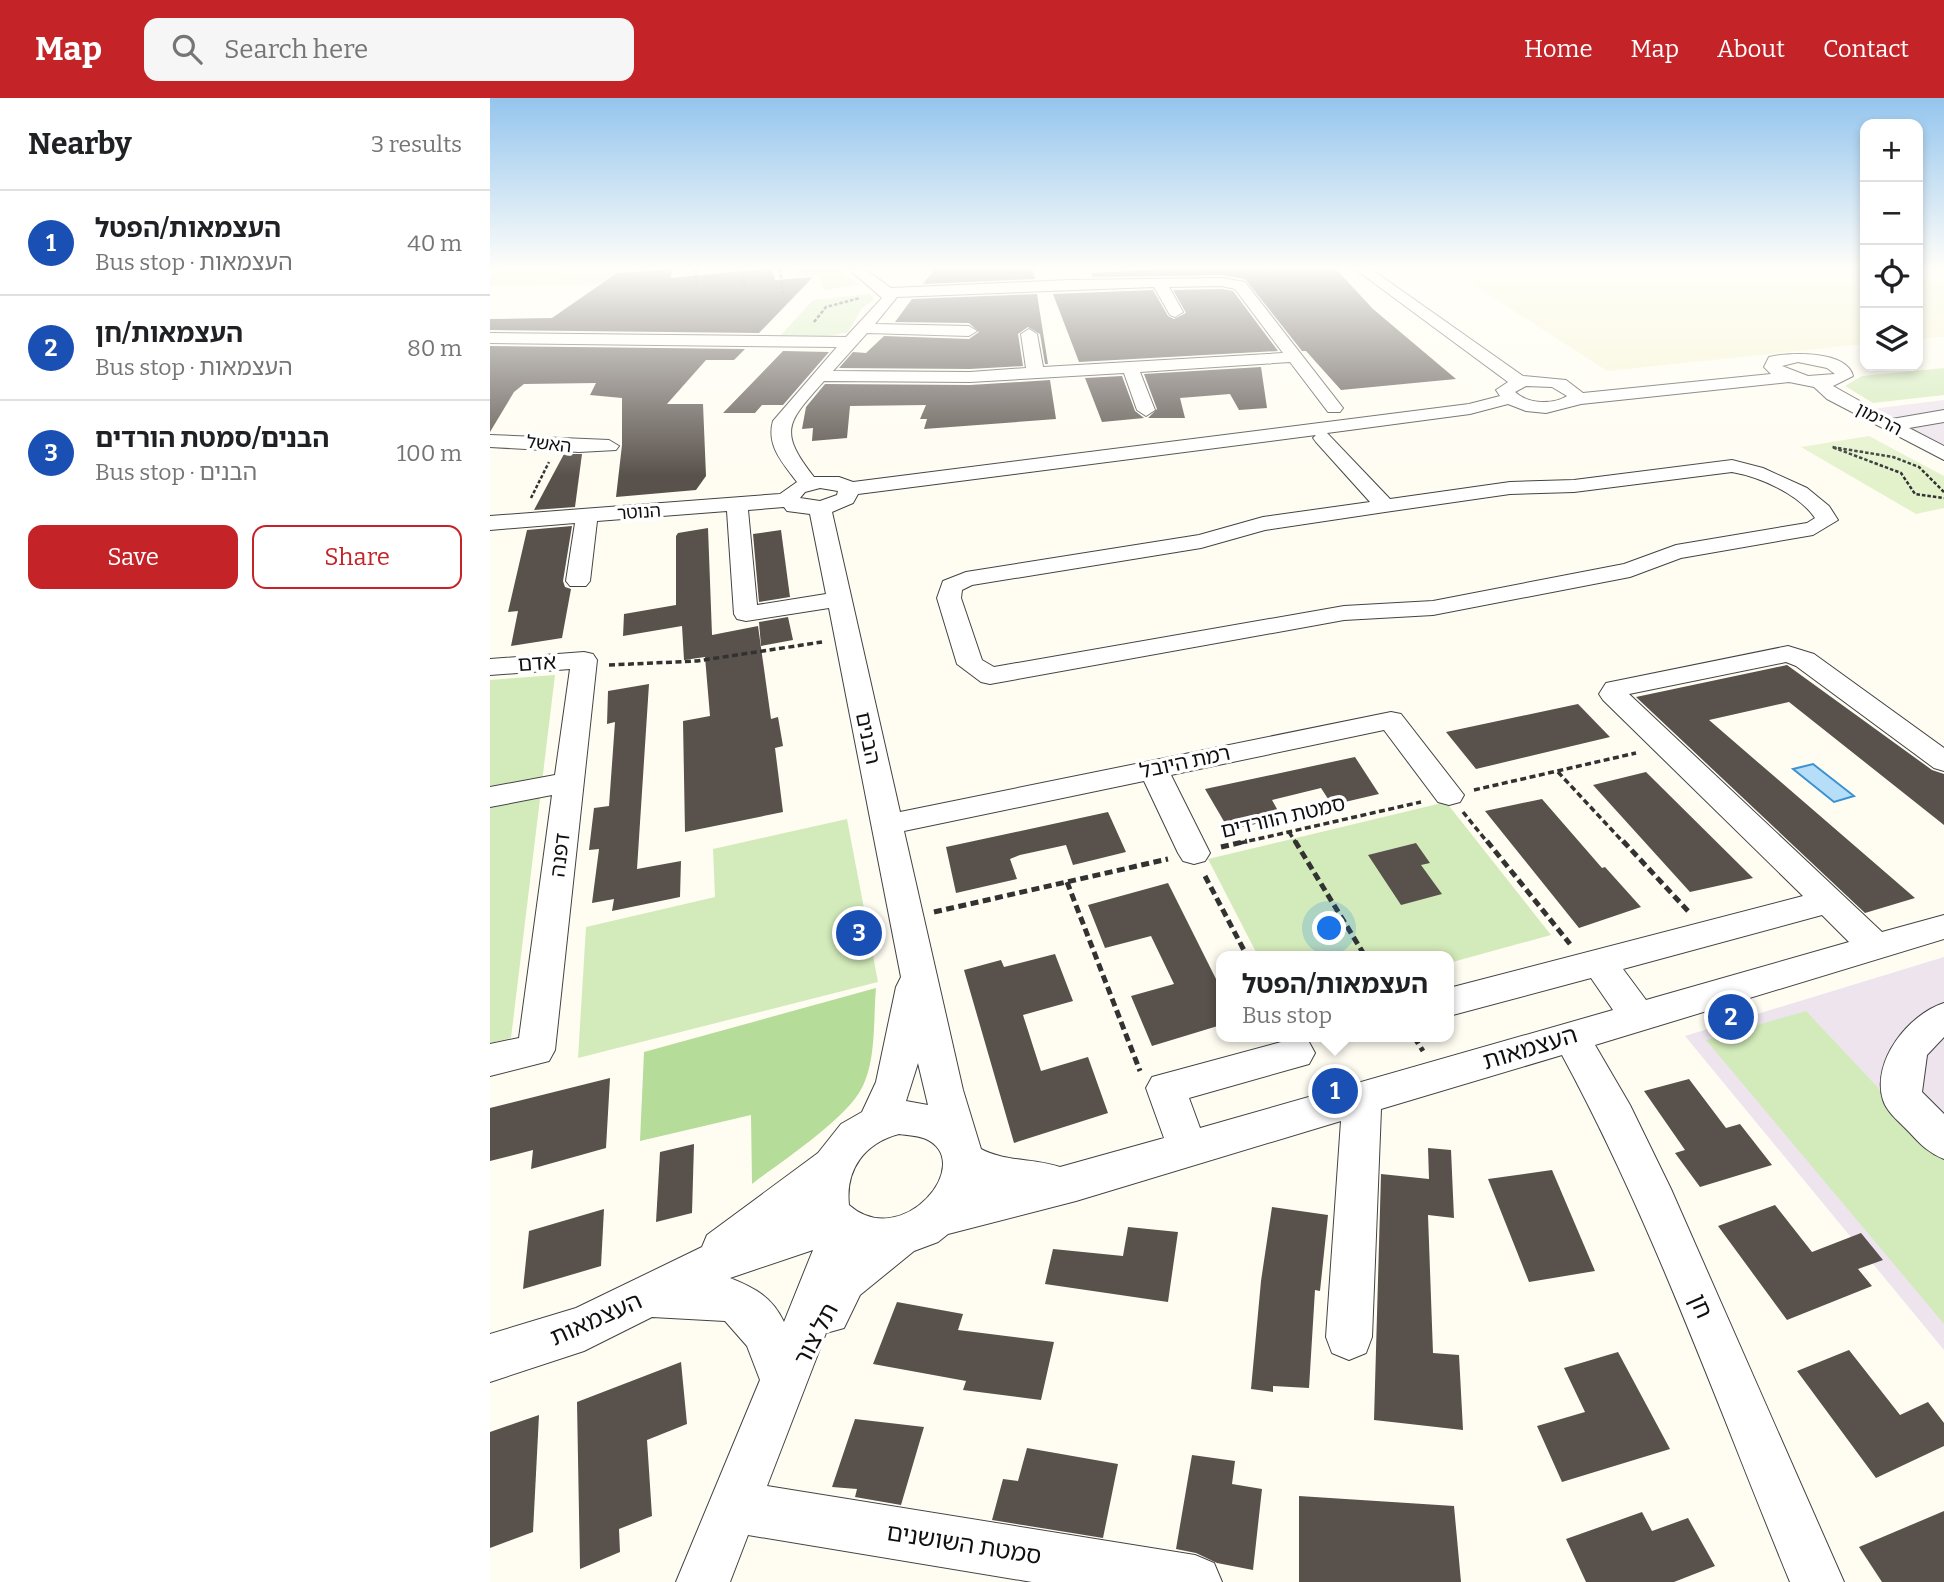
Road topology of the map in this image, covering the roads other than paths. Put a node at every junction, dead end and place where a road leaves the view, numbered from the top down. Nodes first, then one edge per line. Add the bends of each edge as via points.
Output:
1 (515, 338) edge
2 (854, 338) edge
3 (1030, 338) edge
4 (1283, 338) edge
5 (1448, 338) edge
6 (851, 342) junction
7 (1296, 356) junction
8 (1130, 367) junction
9 (1773, 368) junction
10 (1035, 373) junction
11 (820, 376) junction
12 (1789, 377) junction
13 (1817, 382) junction
14 (1573, 394) junction
15 (1519, 395) junction
16 (1334, 408) dead end
17 (1146, 410) dead end
18 (1944, 416) edge
19 (1890, 425) junction
20 (1323, 438) junction
21 (490, 441) edge
22 (609, 446) dead end
23 (1944, 454) edge
24 (831, 495) junction
25 (737, 505) junction
26 (1385, 506) junction
27 (587, 516) junction
28 (490, 523) edge
29 (578, 581) dead end
30 (838, 599) junction
31 (584, 664) joint
32 (490, 667) edge
33 (1944, 762) edge
34 (1153, 769) junction
35 (569, 782) junction
36 (1449, 795) road end
37 (490, 797) edge
38 (886, 825) junction
39 (1194, 853) road end
40 (1811, 906) dead end
41 (1944, 927) edge
42 (1877, 947) junction
43 (1593, 964) junction
44 (917, 968) junction
45 (1454, 1001) edge
46 (1637, 1016) junction
47 (1944, 1017) edge
48 (1571, 1037) junction
49 (1296, 1054) dead end
50 (490, 1060) edge
51 (1362, 1098) junction
52 (876, 1124) junction
53 (1944, 1141) edge
54 (1188, 1149) junction
55 (962, 1151) junction
56 (829, 1167) junction
57 (1076, 1182) junction
58 (941, 1216) junction
59 (842, 1226) junction
60 (898, 1238) junction
61 (698, 1270) junction
62 (647, 1297) junction
63 (1349, 1337) dead end
64 (490, 1358) edge
65 (783, 1378) junction
66 (755, 1449) junction
67 (732, 1506) junction
68 (703, 1582) edge
69 (1195, 1582) edge
70 (1817, 1582) edge

1 - 6 street
2 - 6 street, הבנים
3 - 10 street
4 - 7 street
5 - 15 street
6 - 11 street, הבנים
7 - 8 street
7 - 16 street
8 - 10 street
8 - 17 street
9 - 12 street
9 - 13 street via 1775,361 1798,358 1830,363 1844,372 1840,379
9 - 14 street
10 - 11 street via 936,378
11 - 24 street, הבנים via 778,427 781,446
12 - 13 street
12 - 14 street
13 - 19 street, הרימון
14 - 15 street via 1543,381
14 - 15 street via 1558,407
15 - 20 street via 1475,416
15 - 24 street via 1471,409
18 - 19 street
19 - 23 street, הרימון
20 - 24 street
20 - 26 street
21 - 22 street, האשל
24 - 25 street, הנוטר via 792,492 789,500
24 - 30 street, הבנים
25 - 27 street, הנוטר
25 - 30 street via 747,614
26 - 26 street via 965,579 951,586 949,598 970,664 990,676 1344,613 1433,608 1630,570 1676,552 1813,528 1827,520 1811,502 1763,472 1732,466 1510,488
27 - 28 street, הנוטר
27 - 29 street
30 - 38 street, הבנים
31 - 32 street, אדם
31 - 35 street, דפנה
33 - 42 street via 1805,660 1788,654 1616,689 1613,694
34 - 36 street, רמת היובל via 1391,719
34 - 38 street, רמת היובל
34 - 39 street
35 - 37 street
35 - 50 street, דפנה via 536,1050
38 - 44 street, הבנים
40 - 43 street
41 - 42 street, העצמאות
42 - 46 street, העצמאות
43 - 45 street
43 - 46 street
44 - 52 street, הבנים via 895,1082
44 - 55 street, הבנים via 943,1090
46 - 48 street, העצמאות
47 - 53 street via 1917,1035 1902,1066 1902,1098
48 - 51 street, העצמאות
48 - 70 street, חן via 1616,1117 1656,1203
49 - 54 street via 1166,1088
51 - 54 street, העצמאות
51 - 63 street
52 - 55 street via 922,1117 942,1124
52 - 56 street via 856,1134
54 - 57 street, העצמאות
55 - 57 street, העצמאות via 990,1175
55 - 58 street via 964,1178 956,1198
56 - 59 street via 825,1201
56 - 61 street, העצמאות
57 - 58 street, העצמאות
58 - 60 street
59 - 60 street via 874,1239
59 - 61 street, העצמאות via 753,1248
59 - 65 street, תל צור
60 - 66 street, תל צור via 844,1280
61 - 62 street, העצמאות
62 - 64 street, העצמאות via 584,1328
62 - 65 street via 725,1297 752,1312 768,1334
65 - 66 street, תל צור
66 - 67 street, תל צור
67 - 68 street, תל צור
67 - 69 street, סמטת השושנים

